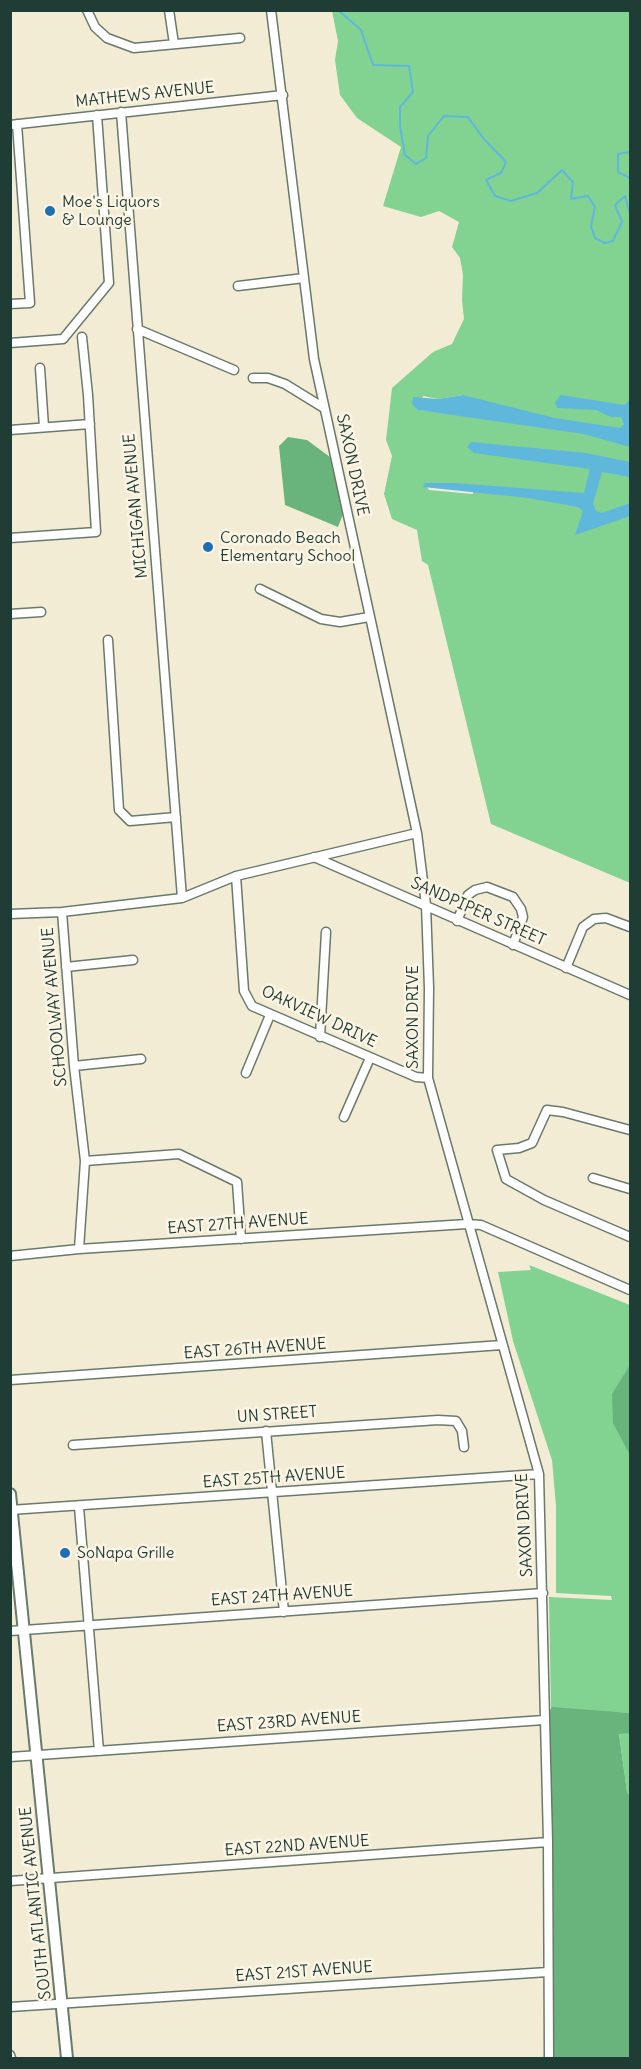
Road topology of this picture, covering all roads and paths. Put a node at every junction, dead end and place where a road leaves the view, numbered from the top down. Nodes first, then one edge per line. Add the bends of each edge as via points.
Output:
1 (87, 10) edge
2 (169, 10) edge
3 (271, 10) edge
4 (240, 38) dead end
5 (174, 44) junction
6 (283, 95) junction
7 (121, 112) junction
8 (97, 115) junction
9 (14, 125) edge
10 (304, 278) junction
11 (238, 286) dead end
12 (10, 304) edge
13 (137, 329) junction
14 (82, 337) dead end
15 (10, 343) edge
16 (40, 368) dead end
17 (234, 370) dead end
18 (253, 378) dead end
19 (324, 408) junction
20 (90, 424) junction
21 (44, 427) junction
22 (10, 430) edge
23 (10, 538) edge
24 (260, 589) dead end
25 (41, 612) dead end
26 (10, 614) edge
27 (369, 617) junction
28 (108, 640) dead end
29 (176, 817) junction
30 (417, 833) junction
31 (314, 857) junction
32 (236, 876) junction
33 (182, 898) junction
34 (426, 905) junction
35 (62, 912) junction
36 (10, 914) edge
37 (457, 921) junction
38 (630, 927) edge
39 (326, 932) dead end
40 (513, 945) junction
41 (133, 960) dead end
42 (66, 967) junction
43 (566, 968) junction
44 (630, 995) edge
45 (270, 1015) junction
46 (320, 1037) junction
47 (370, 1058) junction
48 (141, 1059) dead end
49 (74, 1066) junction
50 (246, 1073) dead end
51 (428, 1078) junction
52 (344, 1117) dead end
53 (630, 1130) edge
54 (85, 1161) junction
55 (593, 1178) dead end
56 (630, 1189) edge
57 (467, 1224) junction
58 (630, 1237) edge
59 (241, 1239) junction
60 (79, 1249) junction
61 (10, 1256) edge
62 (630, 1290) edge
63 (502, 1345) junction
64 (10, 1380) edge
65 (266, 1431) junction
66 (73, 1445) dead end
67 (464, 1447) dead end
68 (539, 1474) junction
69 (272, 1493) junction
70 (10, 1494) edge
71 (79, 1507) junction
72 (11, 1510) edge
73 (543, 1593) junction
74 (284, 1612) junction
75 (90, 1623) junction
76 (23, 1630) junction
77 (10, 1631) edge
78 (544, 1719) junction
79 (99, 1750) junction
80 (36, 1755) junction
81 (10, 1757) edge
82 (548, 1842) junction
83 (48, 1880) junction
84 (10, 1881) edge
85 (548, 1972) junction
86 (62, 2003) junction
87 (10, 2007) edge
88 (67, 2058) edge
89 (549, 2058) edge

1 - 5 street via 95,27 121,45 134,48
2 - 5 street
3 - 6 street, SAXON DRIVE
4 - 5 street
6 - 7 street, MATHEWS AVENUE
6 - 10 street, SAXON DRIVE
7 - 8 street, MATHEWS AVENUE
7 - 13 street, MICHIGAN AVENUE
8 - 9 street, MATHEWS AVENUE
8 - 15 street via 109,283 63,339
9 - 12 street via 30,303
10 - 11 street
10 - 19 street, SAXON DRIVE
13 - 17 street
13 - 29 street, MICHIGAN AVENUE
14 - 20 street
16 - 21 street
18 - 19 street via 285,384
19 - 27 street, SAXON DRIVE
20 - 21 street
20 - 23 street via 96,532
21 - 22 street
24 - 27 street via 321,619 340,622
25 - 26 street
27 - 30 street, SAXON DRIVE
28 - 29 street via 119,810 130,821
29 - 33 street, MICHIGAN AVENUE
30 - 31 street, SCHOOLWAY AVENUE
30 - 34 street, SAXON DRIVE
31 - 32 street, SCHOOLWAY AVENUE
31 - 34 street, SANDPIPER STREET
32 - 33 street, SCHOOLWAY AVENUE
32 - 45 street, OAKVIEW DRIVE via 244,991 252,1006
33 - 35 street, SCHOOLWAY AVENUE
34 - 37 street, SANDPIPER STREET
34 - 51 street, SAXON DRIVE
35 - 36 street
35 - 42 street, SCHOOLWAY AVENUE
37 - 40 street, SANDPIPER STREET
37 - 40 street via 468,895 475,890 487,887 513,897 523,917
38 - 43 street via 606,918 594,919 584,927
39 - 46 street
40 - 43 street, SANDPIPER STREET
41 - 42 street
42 - 49 street, SCHOOLWAY AVENUE
43 - 44 street, SANDPIPER STREET
45 - 46 street, OAKVIEW DRIVE
45 - 50 street
46 - 47 street, OAKVIEW DRIVE
47 - 51 street, OAKVIEW DRIVE
47 - 52 street
48 - 49 street
49 - 54 street, SCHOOLWAY AVENUE
51 - 57 street, SAXON DRIVE
53 - 58 street via 547,1110 532,1143 497,1150 506,1179
54 - 59 street via 179,1154 237,1182
54 - 60 street, SCHOOLWAY AVENUE
55 - 56 street
57 - 59 street, EAST 27TH AVENUE
57 - 62 street, EAST 27TH AVENUE via 481,1225
57 - 63 street, SAXON DRIVE
59 - 60 street, EAST 27TH AVENUE
60 - 61 street, EAST 27TH AVENUE
63 - 64 street, EAST 26TH AVENUE
63 - 68 street, SAXON DRIVE
65 - 66 street, UN STREET
65 - 67 street, UN STREET via 456,1421
65 - 69 street
68 - 69 street, EAST 25TH AVENUE
68 - 73 street, SAXON DRIVE
69 - 71 street, EAST 25TH AVENUE
69 - 74 street
70 - 72 main road, SOUTH ATLANTIC AVENUE
71 - 72 street, EAST 25TH AVENUE
71 - 75 street
72 - 76 main road, SOUTH ATLANTIC AVENUE
73 - 74 street, EAST 24TH AVENUE
73 - 78 street, SAXON DRIVE
74 - 75 street, EAST 24TH AVENUE
75 - 76 street, EAST 24TH AVENUE
75 - 79 street
76 - 77 street, EAST 24TH AVENUE
76 - 80 main road, SOUTH ATLANTIC AVENUE
78 - 79 street, EAST 23RD AVENUE
78 - 82 street, SAXON DRIVE
79 - 80 street, EAST 23RD AVENUE
80 - 81 street, EAST 23RD AVENUE
80 - 83 main road, SOUTH ATLANTIC AVENUE
82 - 83 street, EAST 22ND AVENUE
82 - 85 street, SAXON DRIVE
83 - 84 street, EAST 22ND AVENUE
83 - 86 main road, SOUTH ATLANTIC AVENUE
85 - 86 street, EAST 21ST AVENUE
85 - 89 street, SAXON DRIVE
86 - 87 street, EAST 21ST AVENUE
86 - 88 main road, SOUTH ATLANTIC AVENUE

